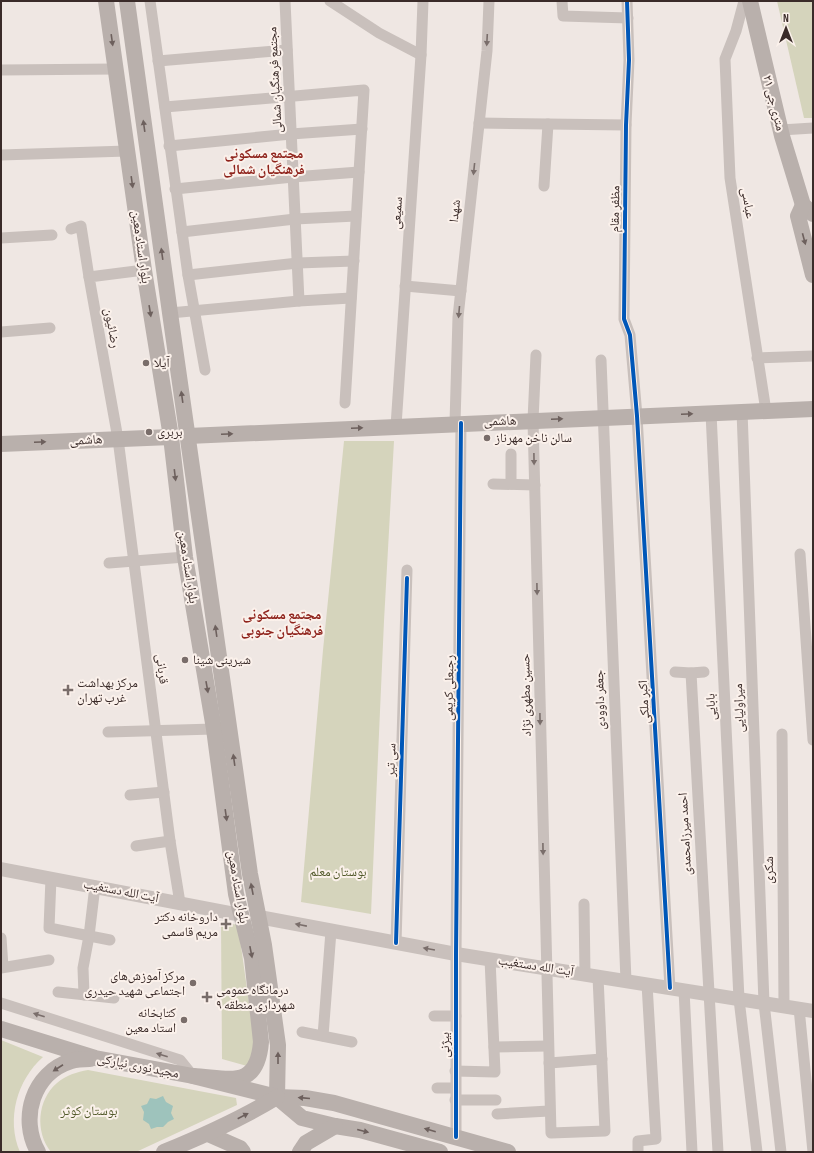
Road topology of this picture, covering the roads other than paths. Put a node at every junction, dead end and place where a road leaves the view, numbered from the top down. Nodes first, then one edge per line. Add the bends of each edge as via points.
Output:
1 (106, 1) edge
2 (127, 1) edge
3 (150, 1) edge
4 (285, 1) edge
5 (422, 1) edge
6 (489, 1) edge
7 (562, 1) edge
8 (628, 1) edge
9 (744, 1) edge
10 (750, 1) edge
11 (333, 2) edge
12 (628, 18) junction
13 (287, 50) junction
14 (421, 55) junction
15 (158, 61) junction
16 (116, 69) junction
17 (1, 70) edge
18 (290, 97) junction
19 (165, 107) junction
20 (479, 124) junction
21 (548, 124) junction
22 (626, 125) junction
23 (813, 128) edge
24 (362, 130) junction
25 (780, 130) junction
26 (291, 134) junction
27 (169, 146) junction
28 (127, 151) junction
29 (1, 156) edge
30 (359, 172) junction
31 (293, 177) junction
32 (544, 186) dead end
33 (176, 189) junction
34 (810, 208) edge
35 (356, 216) junction
36 (295, 219) junction
37 (71, 229) dead end
38 (182, 232) junction
39 (52, 235) dead end
40 (1, 238) edge
41 (354, 261) junction
42 (298, 263) junction
43 (144, 270) junction
44 (188, 275) junction
45 (813, 275) edge
46 (89, 277) junction
47 (406, 286) junction
48 (461, 291) junction
49 (351, 298) junction
50 (299, 301) junction
51 (194, 311) junction
52 (170, 313) junction
53 (50, 328) dead end
54 (1, 332) edge
55 (536, 355) dead end
56 (813, 356) edge
57 (758, 358) junction
58 (601, 360) dead end
59 (205, 370) dead end
60 (345, 403) dead end
61 (813, 408) edge
62 (742, 411) junction
63 (766, 411) junction
64 (711, 413) junction
65 (637, 416) junction
66 (602, 417) junction
67 (533, 420) junction
68 (458, 423) junction
69 (396, 426) junction
70 (188, 436) junction
71 (171, 437) junction
72 (118, 439) junction
73 (1, 444) edge
74 (511, 454) dead end
75 (493, 484) dead end
76 (511, 484) junction
77 (535, 485) junction
78 (800, 554) dead end
79 (186, 557) junction
80 (134, 562) junction
81 (109, 563) dead end
82 (407, 570) dead end
83 (675, 672) dead end
84 (704, 672) dead end
85 (691, 673) junction
86 (214, 729) junction
87 (108, 732) dead end
88 (156, 732) junction
89 (782, 734) dead end
90 (813, 740) edge
91 (164, 792) junction
92 (130, 795) dead end
93 (170, 841) junction
94 (136, 846) dead end
95 (1, 869) edge
96 (51, 878) junction
97 (95, 886) junction
98 (180, 903) junction
99 (584, 904) dead end
100 (241, 914) junction
101 (259, 917) junction
102 (331, 931) junction
103 (89, 936) junction
104 (1, 938) edge
105 (110, 940) dead end
106 (396, 943) junction
107 (456, 954) junction
108 (490, 959) junction
109 (49, 960) dead end
110 (2, 968) edge
111 (546, 968) junction
112 (592, 975) junction
113 (626, 981) junction
114 (647, 984) junction
115 (677, 989) junction
116 (58, 992) dead end
117 (708, 994) junction
118 (84, 995) junction
119 (114, 998) dead end
120 (739, 999) junction
121 (1, 1003) edge
122 (764, 1003) junction
123 (784, 1006) junction
124 (799, 1008) junction
125 (813, 1011) edge
126 (434, 1016) dead end
127 (456, 1016) junction
128 (1, 1029) edge
129 (302, 1032) dead end
130 (323, 1036) junction
131 (352, 1042) dead end
132 (548, 1046) junction
133 (494, 1047) junction
134 (95, 1058) junction
135 (602, 1059) junction
136 (549, 1063) junction
137 (455, 1072) junction
138 (193, 1076) junction
139 (437, 1088) dead end
140 (455, 1088) junction
141 (277, 1097) junction
142 (455, 1100) junction
143 (496, 1100) dead end
144 (811, 1110) edge
145 (549, 1111) junction
146 (497, 1114) dead end
147 (335, 1126) junction
148 (208, 1134) junction
149 (456, 1137) junction
150 (417, 1149) edge
151 (38, 1152) edge
152 (164, 1152) edge
153 (243, 1152) edge
154 (300, 1152) edge
155 (440, 1152) edge
156 (508, 1152) edge
157 (638, 1152) edge
158 (692, 1152) edge
159 (718, 1152) edge
160 (757, 1152) edge
161 (782, 1152) edge
162 (813, 1152) edge

1 -> 16 main road, بلوار استاد معین
52 -> 2 main road, بلوار استاد معین
3 - 15 street
4 - 13 street, مجتمع فرهنگیان شمالی
5 - 14 street, سمیعی
6 -> 20 street, شهدا via 487,51
7 - 12 street via 562,16
8 - 12 street, مظفر مقام
9 - 57 street, عباسی via 725,59 730,178
10 - 25 main road, ۲۱ متری جی
11 - 14 street via 379,33
12 - 22 street, مظفر مقام
13 - 15 street
13 - 18 street, مجتمع فرهنگیان شمالی
14 - 47 street, سمیعی
15 - 19 street
16 - 17 street
16 - 28 main road, بلوار استاد معین
18 - 19 street
18 - 24 street via 364,90
18 - 26 street, مجتمع فرهنگیان شمالی
19 - 27 street
20 - 21 street
20 -> 48 street, شهدا
21 - 22 street
21 - 32 street
22 - 65 street, مظفر مقام via 624,319 630,335
23 - 25 street
24 - 26 street
24 - 30 street
25 - 34 main road, ۲۱ متری جی
26 - 27 street
26 - 31 street, مجتمع فرهنگیان شمالی
27 - 33 street
28 - 29 street
28 -> 43 main road, بلوار استاد معین
30 - 31 street
30 - 35 street
31 - 33 street
31 - 36 street, مجتمع فرهنگیان شمالی
33 - 38 street
34 -> 45 main road, ۲۱ متری جی via 798,216
35 - 36 street
35 - 41 street
36 - 38 street
36 - 42 street, مجتمع فرهنگیان شمالی
37 - 46 street, رضائیون via 81,226
38 - 44 street
39 - 40 street
41 - 42 street
41 - 49 street
42 - 44 street
42 - 50 street, مجتمع فرهنگیان شمالی
43 - 46 street
43 -> 71 main road, بلوار استاد معین
44 - 51 street
46 - 72 street, رضائیون
47 - 48 street
47 - 69 street, سمیعی
48 -> 68 street, شهدا via 458,317
49 - 50 street
49 - 60 street
50 - 51 street
51 - 52 street
51 - 59 street
70 -> 52 main road, بلوار استاد معین
53 - 54 street
55 - 67 street, حسین مطهری نژاد
56 - 57 street
57 - 63 street, عباسی
58 - 66 street, جعفر داوودی
61 - 63 main road, هاشمی
62 - 63 main road, هاشمی
62 - 64 main road, هاشمی
62 - 122 street, میراولیایی
65 -> 64 main road, هاشمی
64 - 120 street, بابایی
65 - 66 main road, هاشمی
65 - 115 street, اکبر ملکی
67 -> 66 main road, هاشمی
66 - 113 street, جعفر داوودی
67 - 68 main road, هاشمی
67 -> 77 street, حسین مطهری نژاد
68 - 69 main road, هاشمی
68 - 107 street, رجبعلی کریمی
70 -> 69 main road, هاشمی
101 -> 70 main road, بلوار استاد معین via 250,874
71 - 72 main road, هاشمی
71 -> 79 main road, بلوار استاد معین
73 -> 72 main road, هاشمی
72 - 80 street, قربانی
74 - 76 street
75 - 76 street
76 - 77 street
77 -> 111 street, حسین مطهری نژاد
78 - 90 street
79 - 80 street
79 -> 86 main road, بلوار استاد معین
80 - 81 street
80 - 88 street, قربانی
82 - 106 street, سی تیر
83 - 85 street
84 - 85 street
85 - 117 street, احمد میرزامحمدی
86 - 88 street
86 -> 100 main road, بلوار استاد معین
87 - 88 street
88 - 91 street, قربانی
89 - 123 street, شکری
91 - 92 street
91 - 93 street, قربانی
93 - 94 street
93 - 98 street, قربانی
95 - 96 street, آیت الله دستغیب
96 - 97 street, آیت الله دستغیب
96 - 103 street via 49,928
97 - 98 street, آیت الله دستغیب
97 - 103 street
98 - 100 street, آیت الله دستغیب
99 - 112 street
100 -> 138 main road, بلوار استاد معین via 252,958 260,1054 252,1071 244,1077
102 -> 101 street, آیت الله دستغیب
141 -> 101 main road, بلوار استاد معین via 278,1045
102 - 106 street, آیت الله دستغیب
102 - 130 street
103 - 105 street
103 - 118 street via 83,968
104 - 110 street
107 -> 106 street, آیت الله دستغیب
107 - 108 street, آیت الله دستغیب
107 - 127 street, بیژنی
108 - 111 street, آیت الله دستغیب
108 - 133 street
109 - 110 street
111 - 112 street, آیت الله دستغیب
111 - 132 street, حسین مطهری نژاد
112 - 113 street, آیت الله دستغیب
112 - 135 street
113 - 114 street, آیت الله دستغیب
114 - 115 street, آیت الله دستغیب
114 - 157 street via 656,1139 638,1141
115 - 117 street, آیت الله دستغیب
115 - 158 street, اکبر ملکی
116 - 118 street
117 - 120 street, آیت الله دستغیب
117 - 159 street, احمد میرزامحمدی
118 - 119 street
120 - 122 street, آیت الله دستغیب
120 - 160 street, بابایی
138 -> 121 street via 180,1060
122 - 123 street, آیت الله دستغیب
122 - 161 street, میراولیایی
123 - 124 street, آیت الله دستغیب
124 - 125 street, آیت الله دستغیب
124 - 144 street
126 - 127 street
127 - 137 street, بیژنی
128 - 134 main road, مجید نوری نیارکی
129 - 130 street
130 - 131 street
132 - 133 street
132 - 136 street, حسین مطهری نژاد
133 - 137 street via 495,1072
134 - 138 main road, مجید نوری نیارکی
134 -> 151 main road via 72,1061 58,1067 42,1080 30,1104 30,1127
135 - 136 street
135 - 145 street, حسین مطهری نژاد via 605,1131 551,1133
136 - 145 street, حسین مطهری نژاد
137 - 140 street, بیژنی
138 - 141 main road, مجید نوری نیارکی
139 - 140 street
140 - 142 street, بیژنی
141 - 147 main road, مجید نوری نیارکی via 302,1118
148 -> 141 main road
149 -> 141 main road, مجید نوری نیارکی via 334,1103
142 - 143 street
142 - 149 street, بیژنی
144 - 162 street
145 - 146 street
147 -> 150 main road, مجید نوری نیارکی via 360,1130
147 - 154 main road via 306,1143
148 - 152 main road
148 - 153 main road via 240,1148
149 - 156 main road, مجید نوری نیارکی
150 - 155 main road, مجید نوری نیارکی

